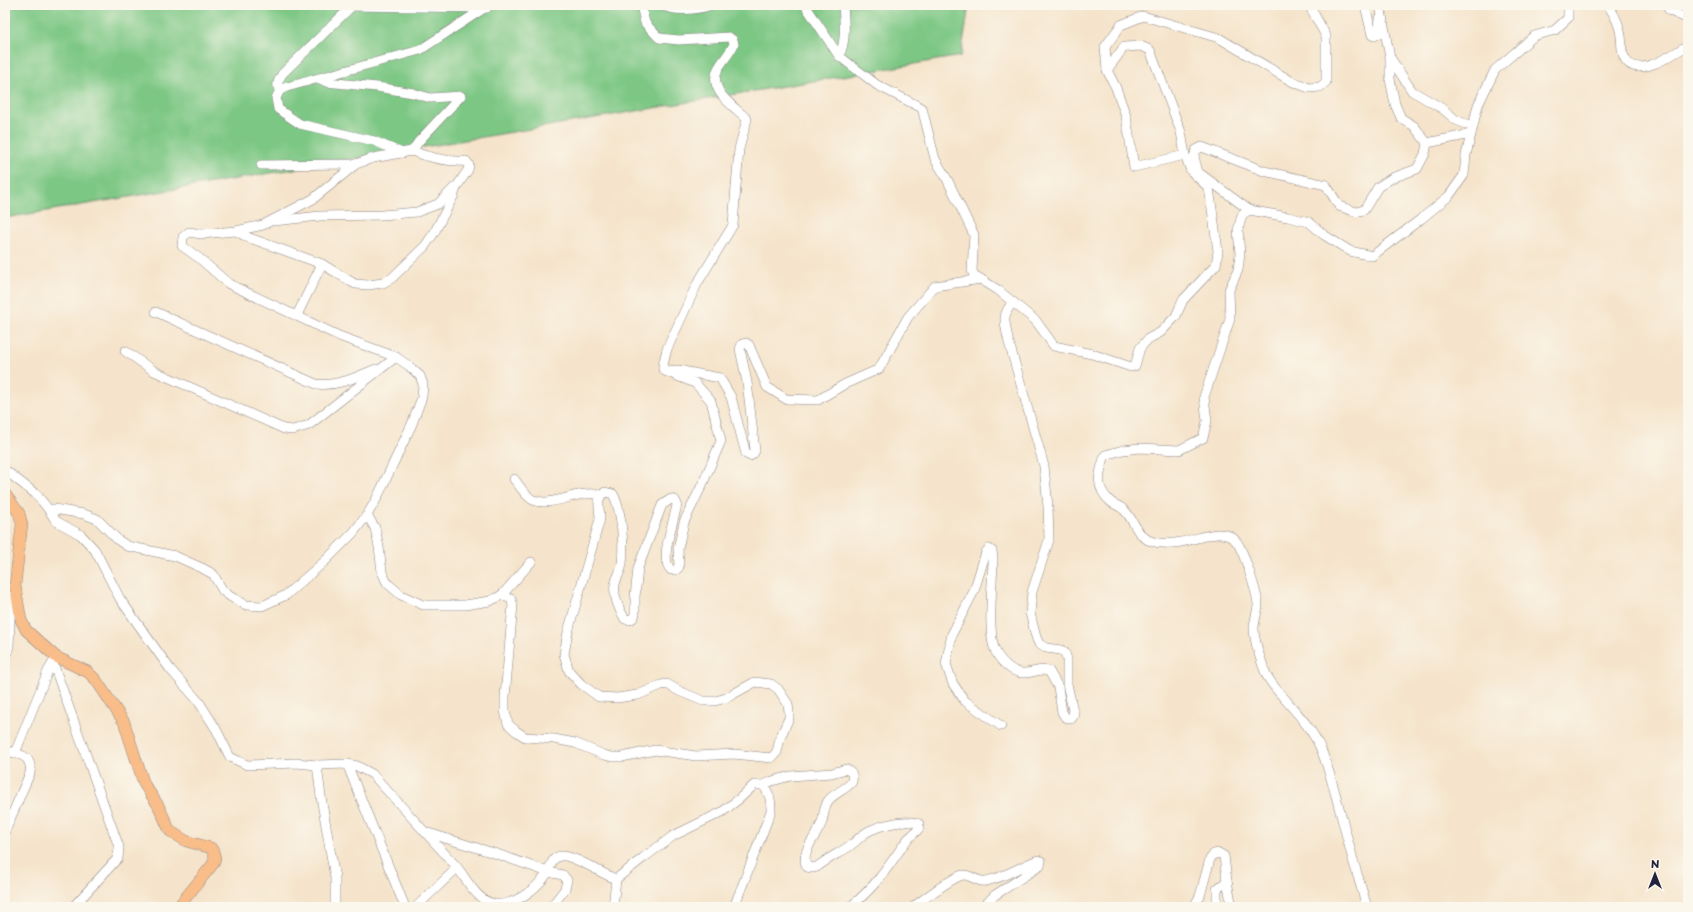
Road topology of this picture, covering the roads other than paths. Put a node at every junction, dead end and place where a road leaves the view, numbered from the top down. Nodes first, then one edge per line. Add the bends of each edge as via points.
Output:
1 (641, 5) edge
2 (661, 5) edge
3 (711, 5) edge
4 (805, 5) edge
5 (843, 5) edge
6 (1310, 5) edge
7 (1365, 5) edge
8 (1568, 5) edge
9 (1608, 5) edge
10 (1666, 5) edge
11 (352, 6) edge
12 (488, 6) edge
13 (1380, 8) edge
14 (1688, 19) edge
15 (1688, 45) edge
16 (839, 56) junction
17 (1390, 58) junction
18 (1107, 70) junction
19 (318, 78) junction
20 (280, 90) junction
21 (1472, 131) junction
22 (1426, 143) junction
23 (412, 151) junction
24 (402, 153) junction
25 (1186, 155) junction
26 (261, 164) dead end
27 (356, 164) junction
28 (1211, 185) junction
29 (457, 186) junction
30 (1249, 210) junction
31 (271, 222) junction
32 (236, 231) junction
33 (322, 264) junction
34 (981, 279) junction
35 (1013, 302) junction
36 (156, 312) dead end
37 (297, 315) junction
38 (126, 351) dead end
39 (396, 357) junction
40 (383, 367) junction
41 (665, 371) junction
42 (5, 470) edge
43 (514, 479) dead end
44 (5, 494) edge
45 (600, 495) junction
46 (49, 510) junction
47 (368, 515) junction
48 (531, 562) dead end
49 (15, 595) junction
50 (502, 596) junction
51 (5, 660) edge
52 (54, 660) junction
53 (1002, 726) dead end
54 (5, 751) edge
55 (16, 753) junction
56 (347, 764) junction
57 (317, 765) junction
58 (763, 785) junction
59 (5, 831) edge
60 (424, 832) junction
61 (457, 868) junction
62 (548, 872) junction
63 (616, 879) junction
64 (1227, 881) junction
65 (489, 905) edge
66 (503, 905) edge
67 (73, 907) edge
68 (178, 907) edge
69 (335, 907) edge
70 (405, 907) edge
71 (416, 907) edge
72 (551, 907) edge
73 (613, 907) edge
74 (734, 907) edge
75 (850, 907) edge
76 (913, 907) edge
77 (983, 907) edge
78 (1194, 907) edge
79 (1217, 907) edge
80 (1232, 907) edge
81 (1367, 907) edge

1 - 41 street via 645,23 659,38 679,40 729,37 733,40 730,53 717,71 717,81 720,92 747,119 739,149 732,225 697,284 666,349 663,365
2 - 3 street via 667,8 700,9
4 - 16 street
5 - 16 street via 844,36
6 - 18 street via 1326,36 1326,82 1320,87 1309,88 1291,81 1219,38 1143,16 1121,24 1105,47
7 - 13 street via 1374,36 1378,34
8 - 21 street via 1568,18 1555,30 1534,36 1495,70 1478,106
9 - 15 street via 1621,34 1622,54 1626,62 1634,67 1657,64
10 - 14 street via 1670,11
11 - 12 street
11 - 20 street via 282,74 278,81
12 - 19 street via 420,50
13 - 17 street
16 - 34 street via 877,85 922,108 935,159 974,234 972,271
17 - 21 street via 1412,91 1443,109
17 - 22 street via 1390,79 1395,104 1401,118 1414,126
18 - 25 street via 1126,116 1134,167
18 - 25 street via 1124,47 1141,46 1150,50 1181,132
19 - 20 street
19 - 23 street via 326,82 377,87 430,98 461,96 419,140
20 - 24 street via 276,98 278,109 300,124 374,141
21 - 22 street
21 - 30 street via 1464,175 1449,196 1372,256 1350,251 1309,222
22 - 28 street via 1425,154 1416,169 1392,178 1378,188 1364,210 1356,212 1339,206 1326,185 1264,171 1202,147 1196,150 1194,157 1198,172
23 - 24 street
23 - 29 street via 451,162 466,161 469,165 468,170
24 - 27 street
25 - 28 street via 1191,172
26 - 27 street
27 - 31 street via 313,199
28 - 30 street
28 - 35 street via 1218,251 1216,265 1182,300 1176,316 1140,348 1135,366 1054,346 1036,321
29 - 31 street via 438,204 417,212 320,216
29 - 33 street via 425,246 392,278 383,283 355,284
30 - 81 street via 1242,215 1238,230 1240,254 1238,270 1229,290 1230,319 1204,397 1207,421 1203,438 1179,450 1140,448 1105,455 1098,481 1105,496 1125,511 1141,535 1149,540 1164,543 1182,542 1220,534 1230,537 1237,543 1258,603 1254,636 1266,674 1320,746
31 - 32 street
32 - 33 street
32 - 37 street via 201,234 189,232 183,238 182,246 229,284
33 - 37 street
34 - 35 street
34 - 41 street via 935,286 908,317 879,369 845,384 818,400 786,399 767,387 749,345 742,344 740,349 747,382 755,451 750,456 746,454 731,397 720,378 676,370
35 - 53 street via 1005,312 1004,320 1044,466 1048,506 1049,540 1032,592 1030,613 1039,644 1065,653 1067,684 1074,716 1071,719 1065,717 1062,712 1058,687 1049,672 1041,669 1022,673 1003,662 994,650 991,626 993,558 989,549 974,591 952,634 946,664 953,684 965,701
36 - 40 street via 316,384 337,384
37 - 39 street via 339,336
38 - 40 street via 154,371 278,426 293,430 309,425
39 - 40 street
39 - 47 street via 420,376 423,384 422,397 412,424
41 - 45 street via 695,384 711,401 721,441 684,522 678,549 679,567 676,570 671,570 667,562 669,532 677,504 671,499 662,505 638,568 635,614 630,620 621,612 616,597 615,584 622,565 623,551 618,504 613,494 605,492
42 - 46 street via 37,495
43 - 45 street via 532,500 563,500 586,493
44 - 49 main road via 19,513 22,524
45 - 50 street via 600,519 564,654 569,672 600,697 638,695 667,684 703,701 715,701 726,698 755,682 771,684 778,689 788,704 789,712 774,756 696,756 655,750 612,757 554,738 525,737 508,724 505,711 513,605 511,599
46 - 47 street via 84,514 97,519 127,546 175,556 213,574 223,591 231,597 246,605 262,606 286,595 325,561
46 - 57 street via 56,521 81,536 95,550 120,599 170,668 199,702 230,757 247,764
47 - 50 street via 375,528 382,572 387,583 400,595 423,605 465,605 490,601
48 - 50 street
49 - 51 street via 11,597 10,646
49 - 52 main road via 26,630
52 - 55 street
52 - 67 street via 119,847 118,858
52 - 68 main road via 88,672 113,703 124,722 144,784 158,805 170,831 186,841 207,846 213,851 213,864
54 - 55 street
55 - 59 street via 29,760 30,773
56 - 57 street
56 - 60 street via 372,774
56 - 70 street
57 - 69 street via 336,878
58 - 63 street via 749,788 722,812 673,836
58 - 74 street via 771,800 771,811
58 - 75 street via 791,776 832,773 846,769 851,771 852,782 827,802 822,823 805,859 807,867 817,867 869,830 907,821 918,824 919,828 904,843 898,856 868,893
60 - 61 street
60 - 62 street
61 - 65 street
61 - 71 street
62 - 63 street via 550,864 561,855 571,857
62 - 66 street via 527,894
62 - 72 street via 563,875 567,880 565,889
63 - 73 street
64 - 78 street via 1224,856 1214,854
64 - 79 street via 1218,889
64 - 80 street
65 - 66 street
76 - 77 street via 962,875 984,882 1041,861 1040,866 995,895

